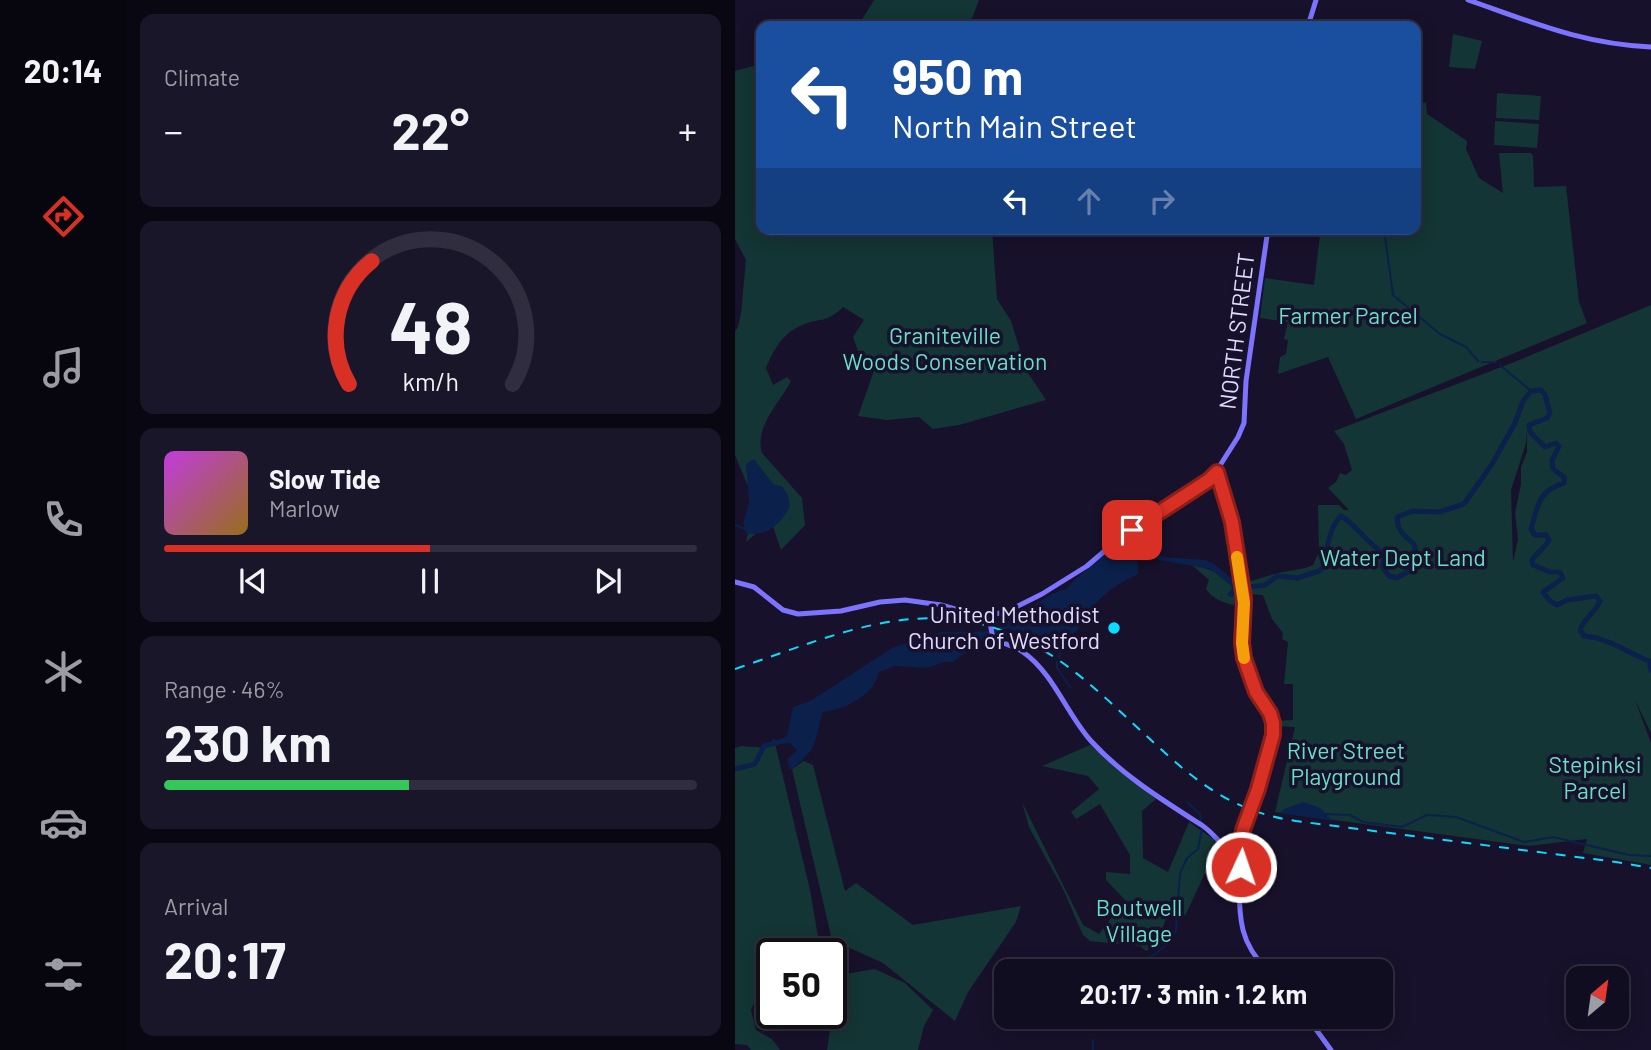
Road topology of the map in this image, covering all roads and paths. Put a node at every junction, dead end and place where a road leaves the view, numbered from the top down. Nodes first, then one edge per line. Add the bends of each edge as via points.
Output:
1 (1316, 0) edge
2 (1468, 0) edge
3 (1310, 21) edge
4 (1651, 47) edge
5 (1267, 235) edge
6 (1217, 472) junction
7 (735, 582) edge
8 (989, 617) junction
9 (1241, 855) junction
10 (1258, 959) edge
11 (1316, 1029) edge
12 (1331, 1050) edge

1 - 3 main road
2 - 4 main road via 1582,39
5 - 6 main road, NORTH STREET via 1244,423
6 - 8 main road via 1061,583
6 - 9 main road, bridge via 1232,522 1243,592 1244,658 1274,727 1242,834
7 - 8 main road via 754,587 783,610 798,614 905,600
8 - 9 main road via 991,633 1040,668 1082,730 1112,761
9 - 10 main road via 1243,930
11 - 12 main road

